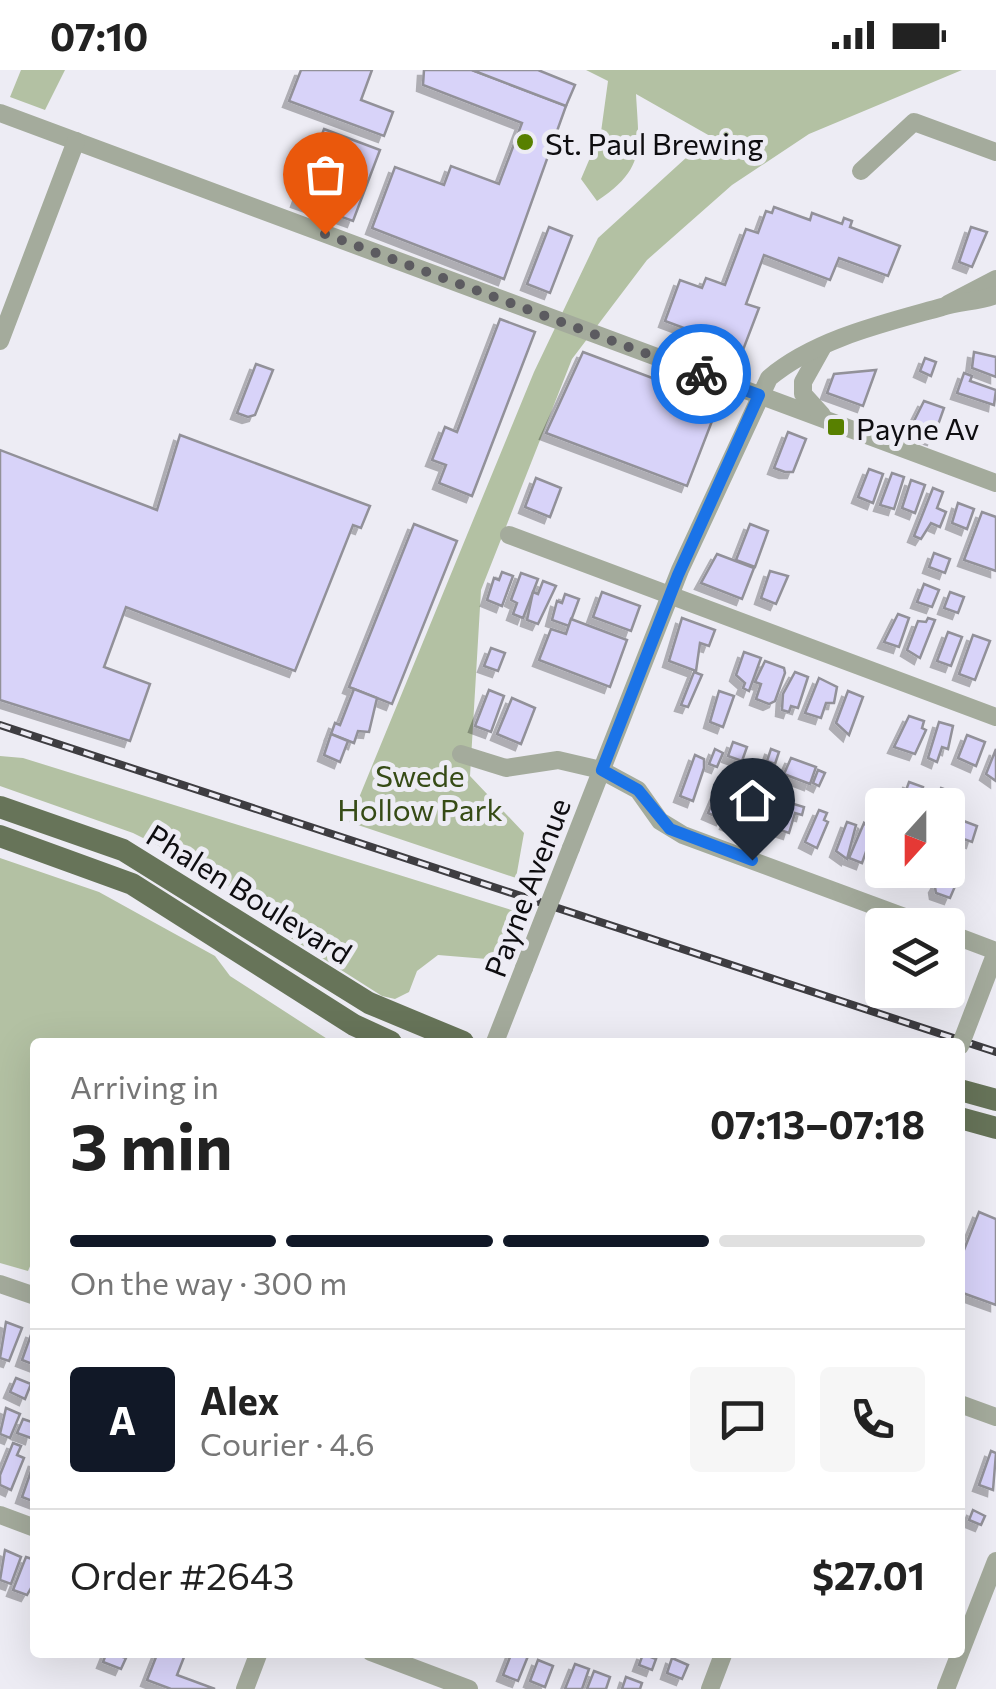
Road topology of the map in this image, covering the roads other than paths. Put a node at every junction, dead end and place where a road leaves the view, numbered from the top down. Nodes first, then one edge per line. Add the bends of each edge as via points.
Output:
1 (0, 113) edge
2 (76, 140) junction
3 (996, 152) edge
4 (860, 171) dead end
5 (996, 278) edge
6 (996, 295) edge
7 (946, 305) junction
8 (0, 341) edge
9 (822, 348) junction
10 (759, 395) junction
11 (835, 424) junction
12 (996, 483) edge
13 (509, 536) dead end
14 (670, 595) junction
15 (996, 716) edge
16 (460, 754) dead end
17 (602, 770) junction
18 (0, 807) edge
19 (0, 836) edge
20 (881, 908) edge
21 (965, 940) edge
22 (996, 952) edge
23 (381, 1038) edge
24 (453, 1038) edge
25 (498, 1038) edge
26 (963, 1038) edge
27 (965, 1091) edge
28 (996, 1100) edge
29 (965, 1119) edge
30 (996, 1128) edge
31 (0, 1284) edge
32 (30, 1294) edge
33 (965, 1406) edge
34 (996, 1417) edge
35 (0, 1515) edge
36 (30, 1526) edge
37 (996, 1561) edge
38 (965, 1640) edge
39 (258, 1658) edge
40 (387, 1658) edge
41 (722, 1658) edge
42 (958, 1658) edge
43 (245, 1689) edge
44 (468, 1689) edge
45 (710, 1689) edge
46 (946, 1689) edge

1 - 2 street
2 - 8 street
2 - 10 street
3 - 4 street via 914,122
5 - 7 street, Payne Avenue
6 - 7 street, Payne Avenue
7 - 9 street, Payne Avenue
9 - 10 street, Payne Avenue via 785,365
9 - 11 street via 803,394
10 - 11 street
10 - 14 street, Payne Avenue
11 - 12 street
13 - 14 street
14 - 15 street
14 - 17 street, Payne Avenue
16 - 17 street via 506,768 558,760
17 - 20 street via 638,790 670,829
17 - 25 street, Payne Avenue, bridge
18 - 24 main road, Phalen Boulevard via 123,850 382,1009
19 - 23 main road, Phalen Boulevard via 132,884
21 - 22 street
22 - 26 street, bridge
27 - 28 main road
29 - 30 main road
31 - 32 street
33 - 34 street
35 - 36 street
37 - 38 street
39 - 43 street
40 - 44 street
41 - 45 street
42 - 46 street

